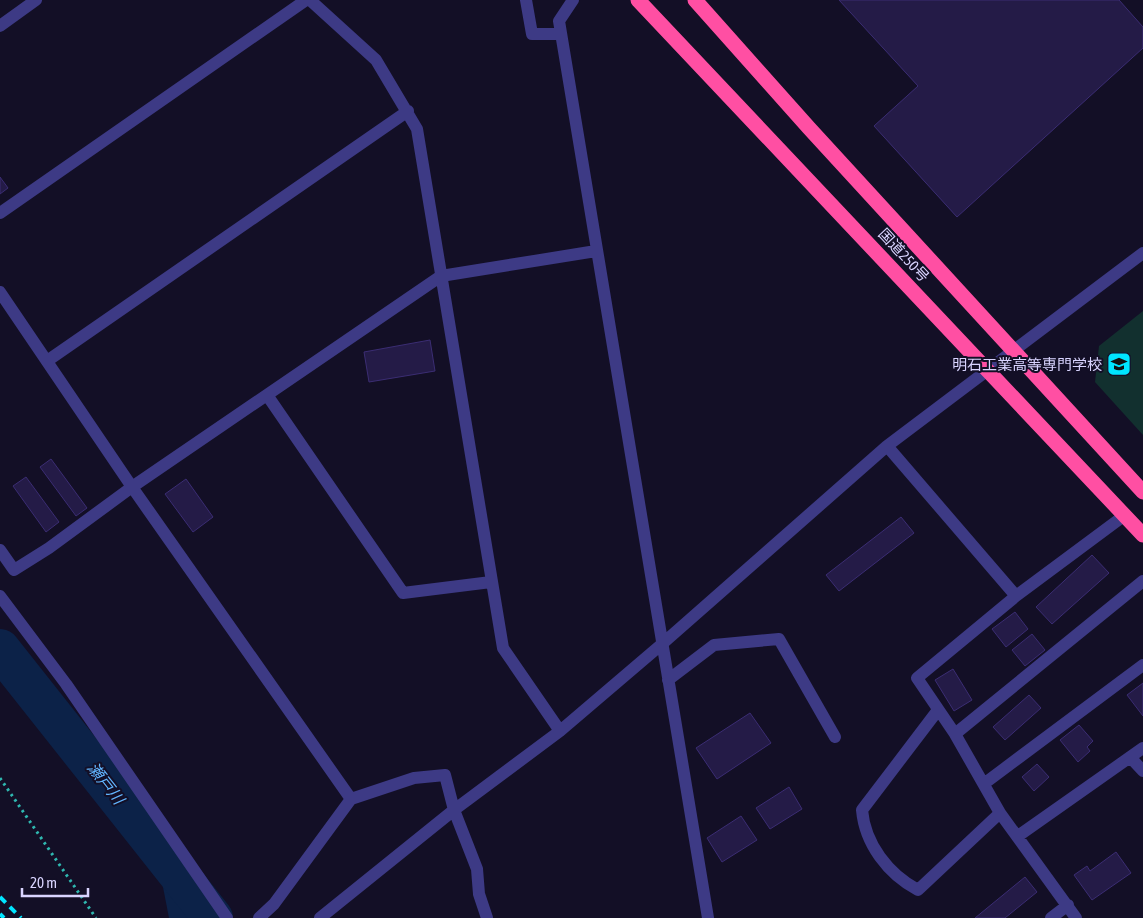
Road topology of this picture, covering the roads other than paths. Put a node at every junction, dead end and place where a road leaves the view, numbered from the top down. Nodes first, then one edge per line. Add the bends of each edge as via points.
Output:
1 (36, 0) edge
2 (308, 0) edge
3 (526, 0) edge
4 (573, 0) edge
5 (638, 0) edge
6 (695, 0) edge
7 (0, 26) edge
8 (561, 34) junction
9 (408, 111) junction
10 (0, 213) edge
11 (596, 251) junction
12 (1143, 253) edge
13 (441, 276) junction
14 (0, 292) edge
15 (1015, 351) junction
16 (47, 361) junction
17 (988, 370) junction
18 (267, 395) junction
19 (887, 446) junction
20 (132, 487) junction
21 (1143, 492) edge
22 (1124, 515) junction
23 (1143, 535) edge
24 (0, 550) edge
25 (1143, 581) edge
26 (491, 582) junction
27 (0, 596) edge
28 (1016, 596) junction
29 (662, 644) junction
30 (1143, 665) edge
31 (668, 680) junction
32 (938, 710) junction
33 (560, 732) junction
34 (955, 734) junction
35 (835, 737) dead end
36 (1143, 748) edge
37 (1130, 756) junction
38 (1143, 771) edge
39 (985, 783) junction
40 (352, 799) junction
41 (454, 810) junction
42 (1000, 813) junction
43 (1018, 836) junction
44 (1068, 905) junction
45 (227, 918) edge
46 (259, 918) edge
47 (320, 918) edge
48 (487, 918) edge
49 (708, 918) edge
50 (1051, 918) edge
51 (1076, 918) edge

1 - 7 street
2 - 9 street via 376,60
2 - 10 street
3 - 8 street via 532,34
4 - 8 street via 559,21
5 - 17 highway, 国道250号
6 - 15 highway, 国道250号
8 - 11 street
9 - 13 street via 417,129
9 - 16 street
11 - 13 street
11 - 29 street
12 - 15 street
13 - 18 street
13 - 26 street
14 - 16 street
15 - 17 street
15 - 21 highway, 国道250号
16 - 20 street
17 - 19 street
17 - 22 highway, 国道250号
18 - 20 street
18 - 26 street via 403,593
19 - 28 street
19 - 29 street
20 - 24 street via 14,570
20 - 40 street
22 - 23 highway, 国道250号
22 - 28 street
25 - 34 street
26 - 33 street via 503,648
27 - 45 street via 66,684
28 - 32 street via 917,678
29 - 31 street
29 - 33 street
30 - 39 street
31 - 35 street via 714,645 779,639
31 - 49 street
32 - 34 street
32 - 42 street via 862,810 871,846 902,882 918,890
33 - 41 street
34 - 39 street
36 - 37 street
37 - 38 street
37 - 43 street
39 - 42 street
40 - 41 street via 414,778 445,774
40 - 46 street via 274,904
41 - 47 street
41 - 48 street via 477,869 479,894
42 - 43 street
43 - 44 street
44 - 50 street
44 - 51 street

